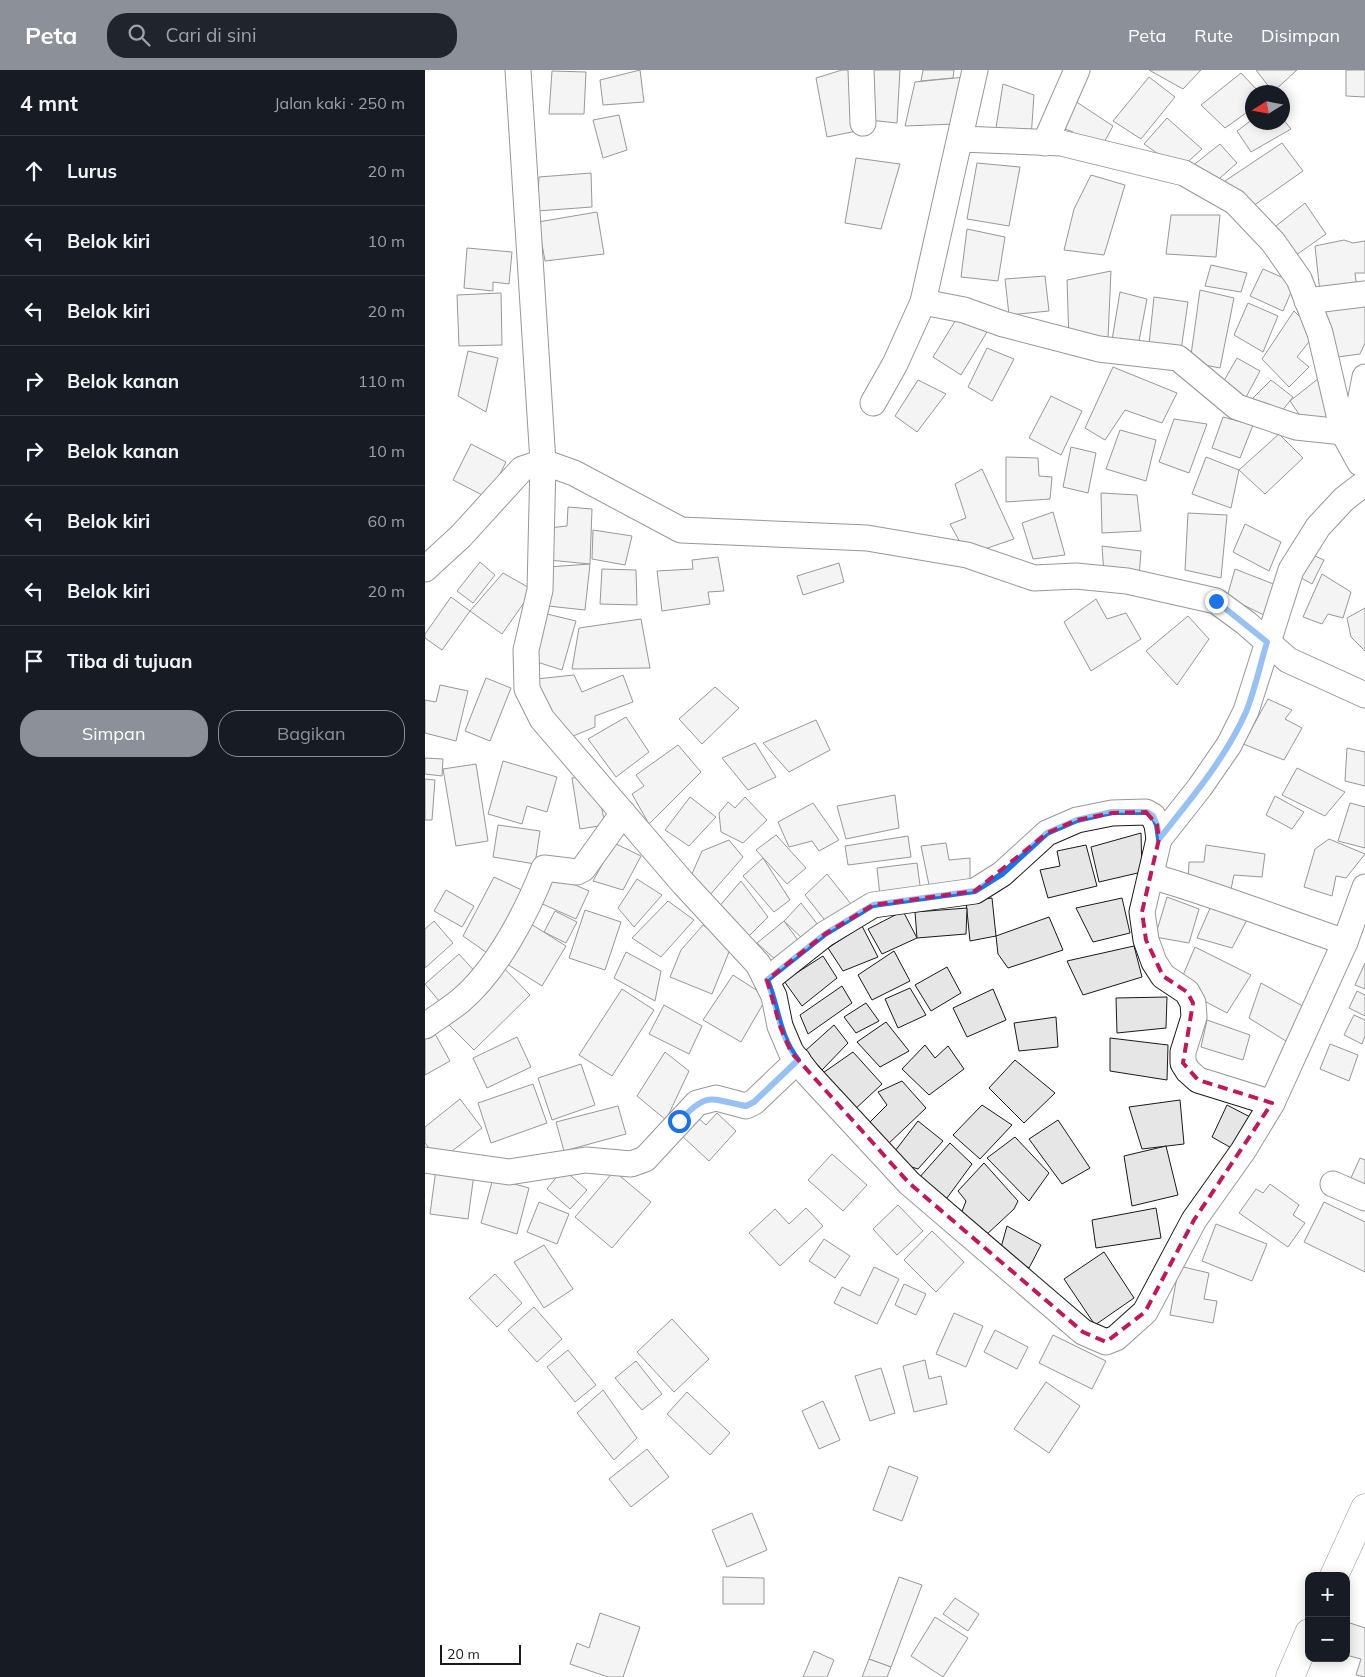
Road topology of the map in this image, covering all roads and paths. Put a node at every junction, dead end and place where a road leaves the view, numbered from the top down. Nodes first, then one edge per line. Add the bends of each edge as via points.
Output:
1 (518, 70) edge
2 (861, 70) edge
3 (975, 70) edge
4 (1077, 70) edge
5 (863, 123) dead end
6 (960, 140) junction
7 (1045, 143) junction
8 (1365, 294) edge
9 (1307, 301) junction
10 (923, 302) junction
11 (1365, 377) edge
12 (873, 403) dead end
13 (1343, 432) junction
14 (543, 462) junction
15 (1363, 472) edge
16 (425, 569) edge
17 (1267, 642) junction
18 (1365, 695) edge
19 (623, 813) junction
20 (1159, 839) junction
21 (1151, 876) junction
22 (1365, 887) edge
23 (1345, 942) junction
24 (767, 980) junction
25 (425, 1026) edge
26 (798, 1060) junction
27 (1273, 1103) junction
28 (425, 1160) edge
29 (1333, 1184) dead end
30 (1365, 1198) edge
31 (1365, 1508) edge
32 (1336, 1572) edge
33 (1305, 1642) edge
34 (1290, 1677) edge

1 - 14 street
2 - 5 street
3 - 6 street
4 - 7 street
6 - 7 street
6 - 10 street
7 - 9 street via 1061,143 1184,173 1235,202 1273,242 1299,279
8 - 9 street
9 - 13 street via 1320,332
10 - 12 street
10 - 13 street via 964,310 1003,324 1099,349 1178,358 1237,407 1296,427
11 - 15 street via 1358,413
13 - 15 street
14 - 16 street via 522,469 461,536
14 - 17 street via 574,473 681,530 867,538 967,555 1035,578 1076,576 1137,583 1216,601
14 - 19 street via 540,590 526,650 527,689 542,719
15 - 17 street via 1318,527 1291,570
17 - 18 street via 1288,660
17 - 20 street via 1246,711 1229,745
19 - 24 street via 742,944
19 - 25 street via 583,869 577,872 544,868 531,898 490,969 460,1001
20 - 21 street
20 - 24 street via 1157,825 1147,812 1112,812 1077,820 1047,833 1002,874 975,891 873,905 825,934
21 - 23 street via 1213,894
21 - 27 street via 1142,912 1146,940 1163,976 1187,992 1193,1003 1194,1017 1183,1052 1183,1063 1198,1080
22 - 23 street
23 - 27 street
24 - 26 street via 780,1026
26 - 27 street via 909,1183 1083,1332 1106,1342 1116,1338 1145,1312 1194,1220
26 - 28 street via 746,1106 716,1098 697,1103 645,1159 631,1164 587,1160 509,1172
29 - 30 street
31 - 32 street
33 - 34 street

